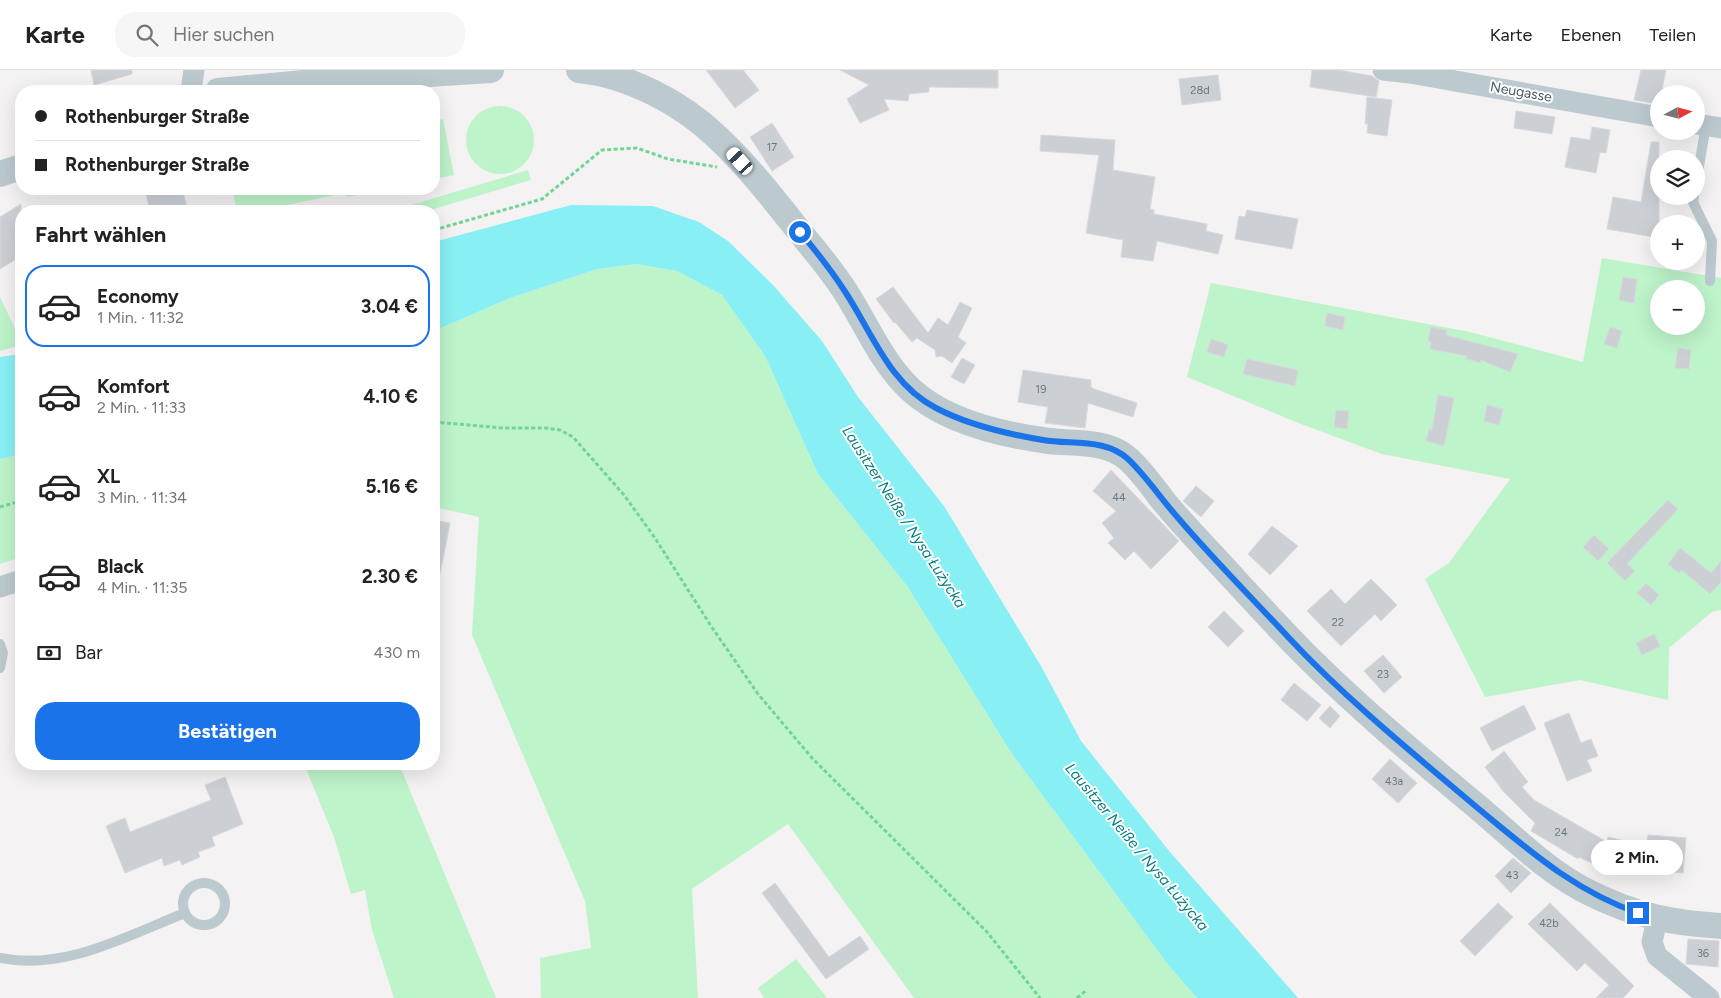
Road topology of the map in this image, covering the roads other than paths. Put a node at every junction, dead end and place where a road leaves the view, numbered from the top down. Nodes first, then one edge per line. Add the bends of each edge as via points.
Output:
1 (194, 70) edge
2 (490, 70) edge
3 (578, 70) edge
4 (1383, 70) edge
5 (637, 77) edge
6 (193, 85) edge
7 (282, 85) edge
8 (1650, 115) edge
9 (1708, 126) edge
10 (1703, 150) edge
11 (15, 169) edge
12 (0, 174) edge
13 (1694, 205) edge
14 (1710, 281) dead end
15 (15, 582) edge
16 (0, 587) edge
17 (0, 644) edge
18 (0, 668) edge
19 (185, 913) junction
20 (1657, 919) junction
21 (1721, 926) edge
22 (0, 958) edge
23 (1709, 998) edge

1 - 6 street
2 - 7 street
3 - 5 street
4 - 8 street, Neugasse
5 - 20 street via 716,135 763,186 825,263 881,355 914,393 934,407 986,427 1043,440 1115,449 1126,457 1179,520 1292,642 1401,744 1554,871 1620,907
9 - 10 lane
11 - 12 street
13 - 14 lane via 1712,241
15 - 16 street
17 - 18 lane via 3,653
19 - 19 lane via 186,892 196,884 208,884 223,895 224,909 216,921 195,923
19 - 22 lane via 70,958 50,961
20 - 21 street
20 - 23 street via 1652,942 1657,956

